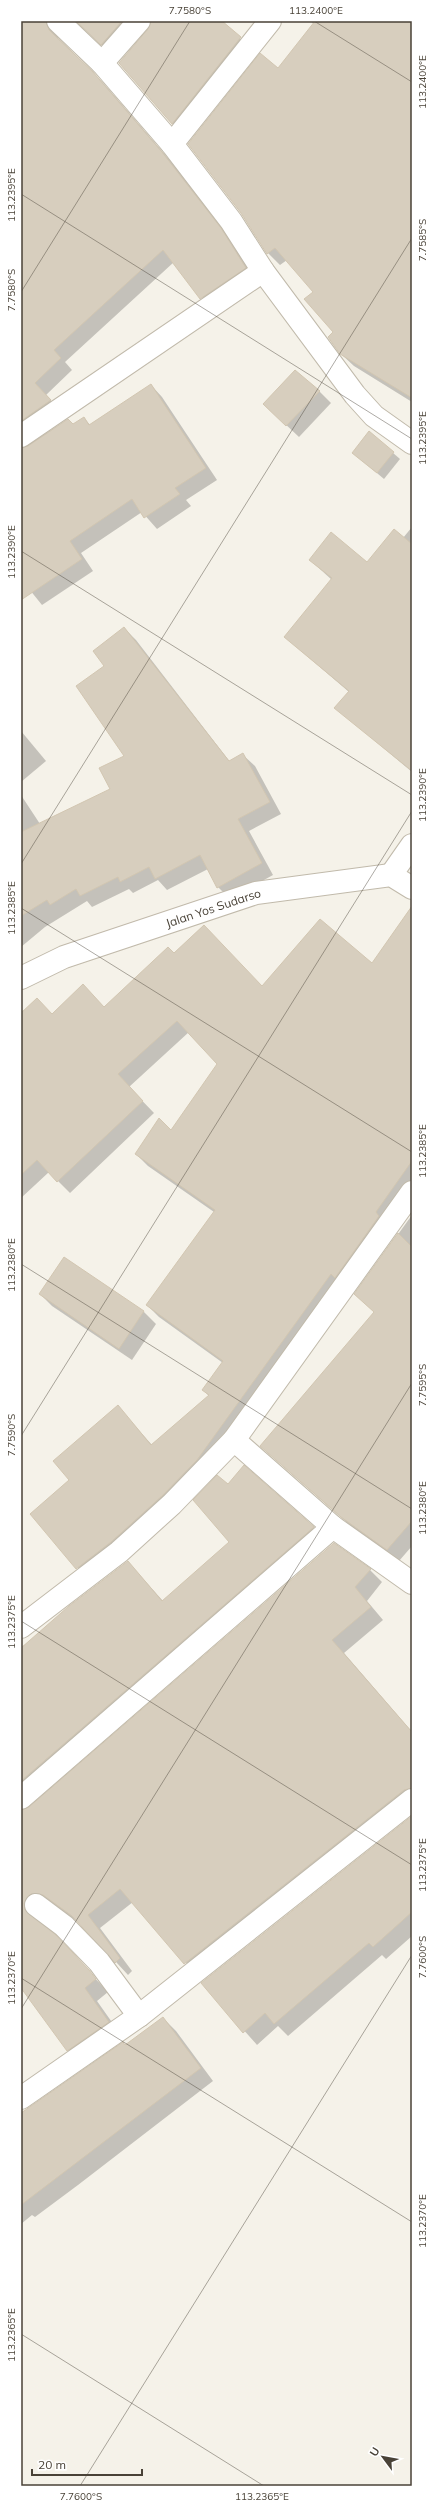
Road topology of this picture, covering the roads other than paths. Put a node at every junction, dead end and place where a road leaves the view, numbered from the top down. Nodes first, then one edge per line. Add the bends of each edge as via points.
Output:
1 (58, 21) edge
2 (139, 21) edge
3 (270, 21) edge
4 (102, 63) junction
5 (172, 144) junction
6 (263, 271) junction
7 (21, 436) edge
8 (412, 443) edge
9 (412, 845) edge
10 (390, 875) junction
11 (412, 888) edge
12 (21, 978) edge
13 (412, 1192) edge
14 (234, 1440) junction
15 (333, 1527) junction
16 (412, 1584) edge
17 (21, 1627) edge
18 (21, 1798) edge
19 (412, 1800) edge
20 (36, 1905) dead end
21 (139, 2016) junction
22 (21, 2098) edge

1 - 4 street
2 - 4 street
3 - 5 street
4 - 5 street
5 - 6 street via 231,221
6 - 7 street
6 - 8 street via 355,395 374,416
9 - 10 street
10 - 11 street
10 - 12 street, Jalan Yos Sudarso via 256,893 64,957
13 - 14 street
14 - 15 street
14 - 17 street via 119,1552
15 - 16 street
15 - 18 street
19 - 21 street
20 - 21 street via 64,1926 99,1962
21 - 22 street

